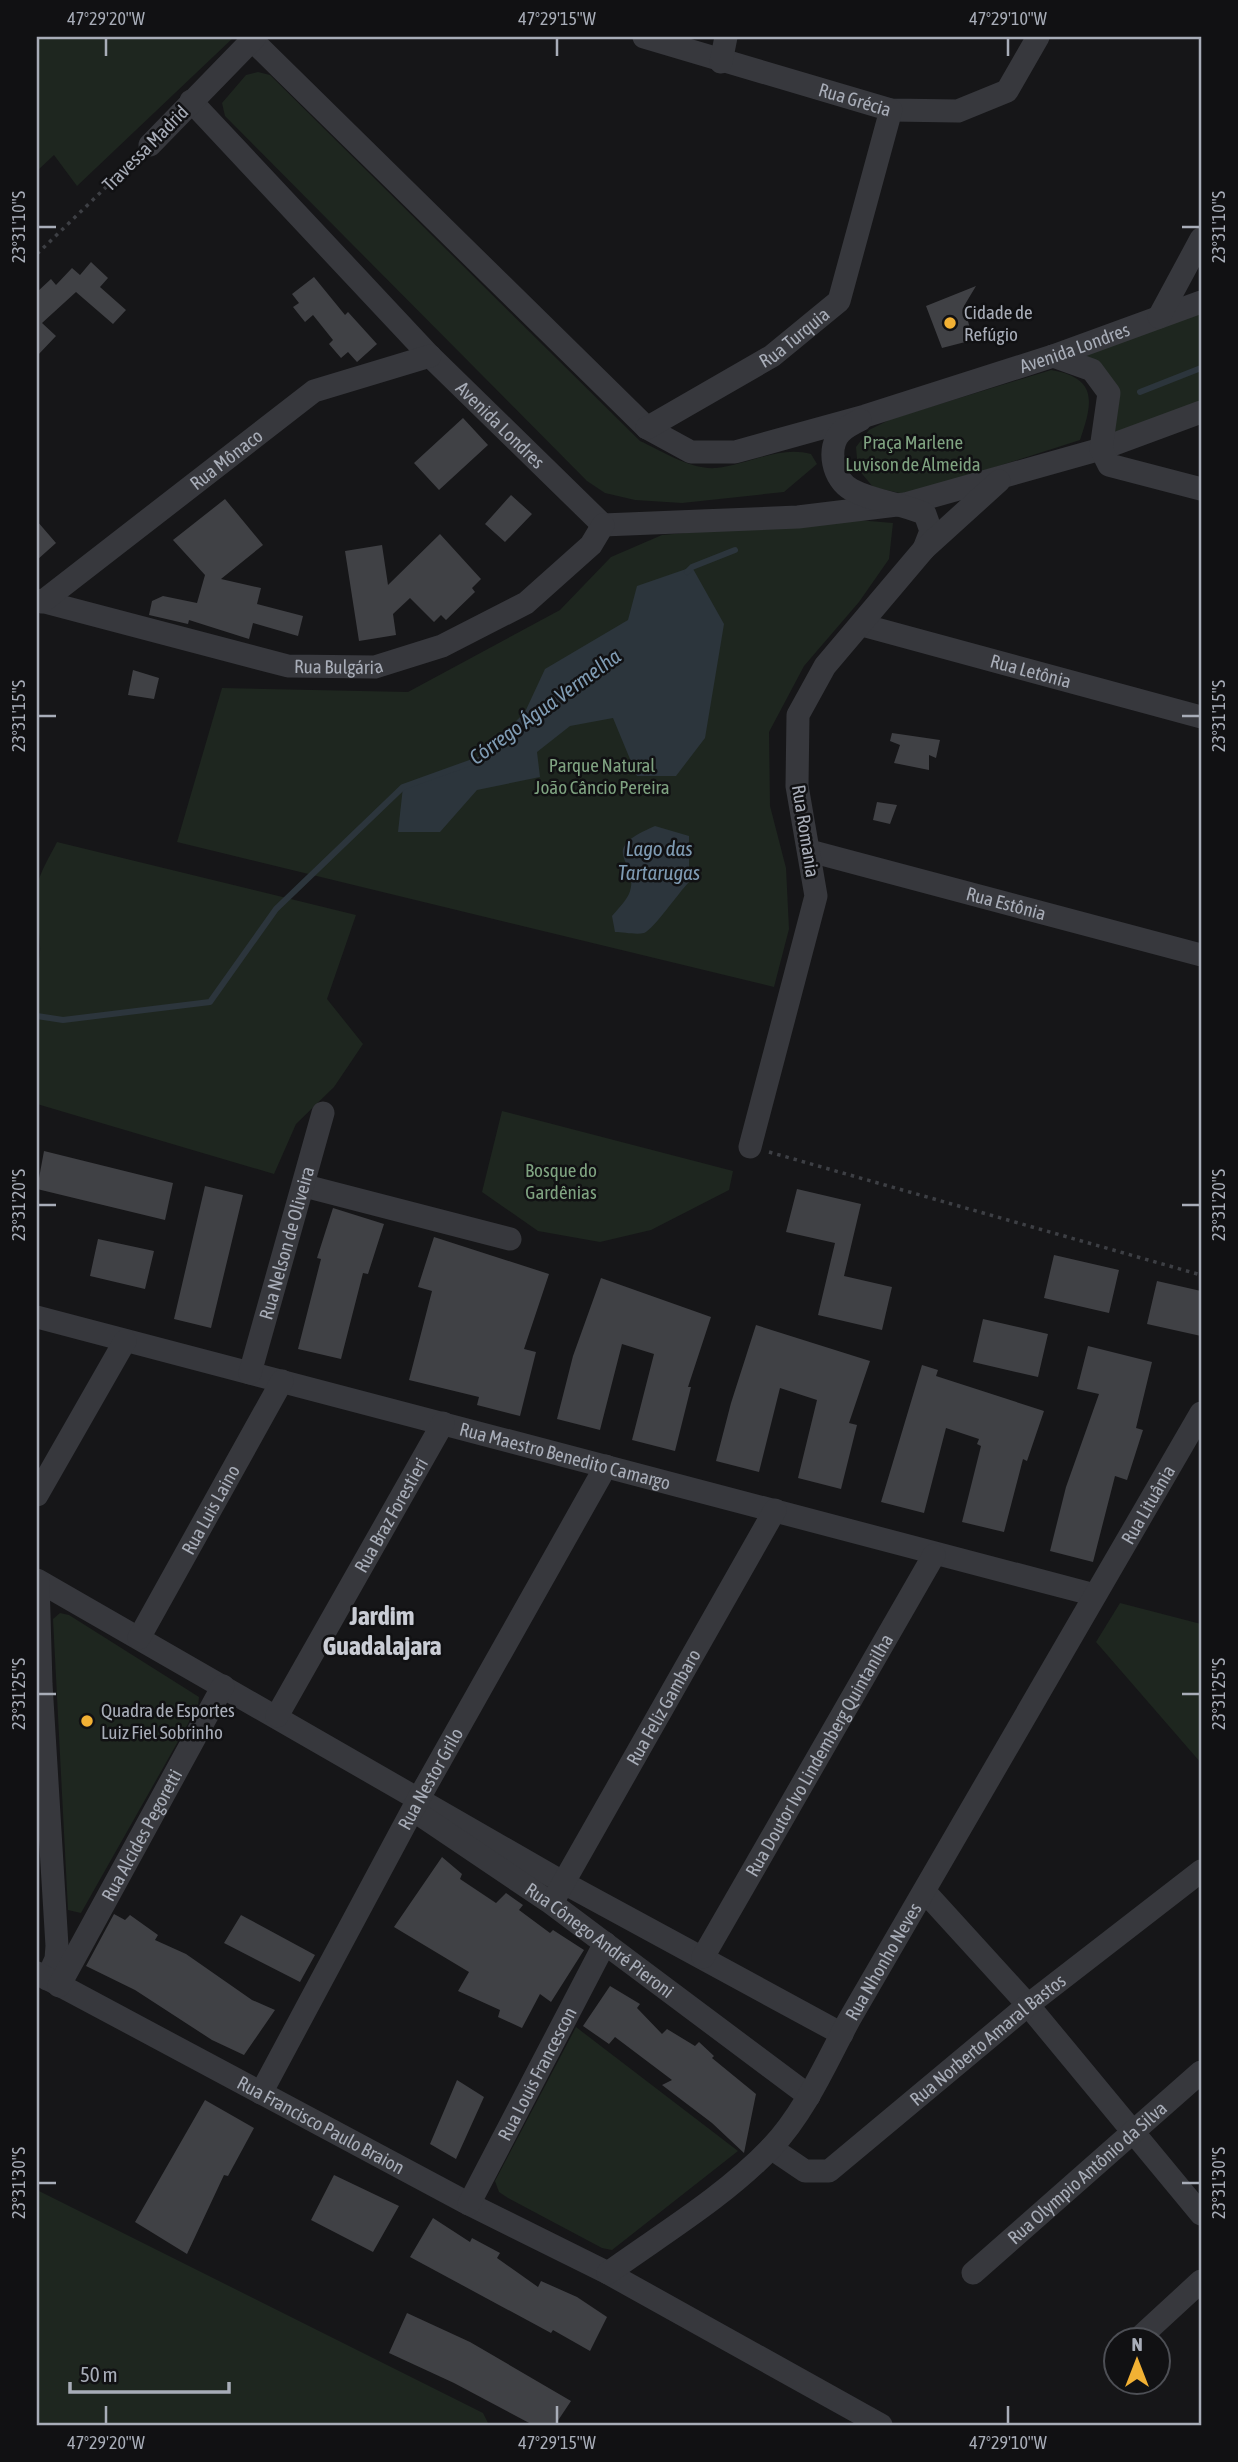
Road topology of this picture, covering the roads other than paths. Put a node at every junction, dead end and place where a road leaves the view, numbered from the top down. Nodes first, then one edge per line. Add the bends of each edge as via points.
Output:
1 (644, 37) edge
2 (726, 37) edge
3 (1038, 37) edge
4 (254, 38) edge
5 (721, 62) junction
6 (191, 102) junction
7 (891, 110) junction
8 (150, 145) road end
9 (1201, 239) edge
10 (1201, 302) edge
11 (1159, 317) junction
12 (430, 356) junction
13 (1054, 356) junction
14 (1201, 412) edge
15 (865, 416) junction
16 (648, 428) junction
17 (1101, 449) junction
18 (1005, 475) junction
19 (1201, 489) edge
20 (905, 504) junction
21 (603, 525) junction
22 (923, 550) junction
23 (39, 601) edge
24 (862, 625) junction
25 (1201, 717) edge
26 (810, 850) junction
27 (1201, 955) edge
28 (323, 1113) dead end
29 (750, 1147) road end
30 (304, 1186) junction
31 (510, 1239) dead end
32 (37, 1317) edge
33 (125, 1341) junction
34 (250, 1373) junction
35 (282, 1381) junction
36 (1200, 1416) edge
37 (443, 1423) junction
38 (606, 1466) junction
39 (37, 1495) edge
40 (775, 1510) junction
41 (934, 1555) junction
42 (37, 1581) edge
43 (1095, 1595) junction
44 (139, 1638) junction
45 (223, 1686) junction
46 (276, 1716) junction
47 (416, 1804) junction
48 (1201, 1871) edge
49 (564, 1882) junction
50 (925, 1892) junction
51 (551, 1903) junction
52 (605, 1943) junction
53 (703, 1957) junction
54 (47, 1979) edge
55 (1028, 2005) junction
56 (842, 2034) junction
57 (1201, 2073) edge
58 (261, 2093) junction
59 (809, 2096) junction
60 (1134, 2131) junction
61 (771, 2148) junction
62 (468, 2204) junction
63 (1201, 2214) edge
64 (608, 2273) junction
65 (972, 2273) dead end
66 (1201, 2281) edge
67 (1152, 2326) edge
68 (881, 2425) edge

1 - 5 street, Rua Grécia
2 - 5 street
3 - 7 street, Rua Grécia via 1007,91 958,111
4 - 6 street, Travessa Madrid
4 - 16 street, Avenida Londres
5 - 7 street, Rua Grécia
6 - 8 street, Travessa Madrid
6 - 12 street, Avenida Londres
7 - 16 street, Rua Turquia via 839,301 772,356
9 - 11 street
10 - 11 street, Avenida Londres
11 - 13 street, Avenida Londres
12 - 21 street, Avenida Londres
12 - 23 street, Rua Mônaco via 314,391
13 - 15 street, Avenida Londres
13 - 17 street via 1092,370 1109,393
14 - 17 street
15 - 16 street, Avenida Londres via 735,452 691,452
15 - 20 street, Avenida Londres via 841,432 835,443 834,468 851,490
17 - 18 street
17 - 19 street via 1109,465
18 - 20 street
18 - 22 street, Rua Romania
20 - 21 street via 798,517
20 - 22 street via 925,514 931,531
21 - 23 street, Rua Bulgária via 591,545 526,603 442,646 375,667 288,666
22 - 24 street, Rua Romania
24 - 25 street, Rua Letônia
24 - 26 street, Rua Romania via 825,666 798,715 797,786
26 - 27 street, Rua Estônia
26 - 29 street, Rua Romania via 816,896
28 - 30 street, Rua Nelson de Oliveira
30 - 31 street
30 - 34 street, Rua Nelson de Oliveira
32 - 33 street, Rua Maestro Benedito Camargo
33 - 34 street, Rua Maestro Benedito Camargo
33 - 39 street
34 - 35 street, Rua Maestro Benedito Camargo
35 - 37 street, Rua Maestro Benedito Camargo
35 - 44 street, Rua Luis Laino
36 - 43 street, Rua Lituânia
37 - 38 street, Rua Maestro Benedito Camargo
37 - 46 street, Rua Braz Forestieri
38 - 40 street, Rua Maestro Benedito Camargo
38 - 47 street, Rua Nestor Grilo
40 - 41 street, Rua Maestro Benedito Camargo
40 - 49 street, Rua Feliz Gambaro
41 - 43 street, Rua Maestro Benedito Camargo
41 - 53 street, Rua Doutor Ivo Lindemberg Quintanilha
42 - 44 street, Rua Cônego André Pieroni
42 - 54 street via 57,1945
43 - 50 street, Rua Nhonho Neves
44 - 45 street, Rua Cônego André Pieroni
45 - 46 street, Rua Cônego André Pieroni
45 - 54 street, Rua Alcides Pegoretti
46 - 47 street, Rua Cônego André Pieroni via 393,1782
47 - 49 street, Rua Cônego André Pieroni
47 - 51 street, Rua Cônego André Pieroni
47 - 58 street, Rua Nestor Grilo
48 - 55 street, Rua Norberto Amaral Bastos
49 - 51 street, Rua Feliz Gambaro
49 - 53 street, Rua Cônego André Pieroni
50 - 55 street
50 - 56 street, Rua Nhonho Neves
51 - 52 street, Rua Cônego André Pieroni
52 - 59 street, Rua Cônego André Pieroni
52 - 62 street, Rua Louis Francescon
53 - 56 street, Rua Cônego André Pieroni
54 - 58 street, Rua Francisco Paulo Braion
55 - 60 street
55 - 61 street, Rua Norberto Amaral Bastos via 829,2171 805,2171
56 - 59 street, Rua Nhonho Neves
57 - 60 street, Rua Olympio Antônio da Silva
58 - 62 street, Rua Francisco Paulo Braion
59 - 61 street, Rua Nhonho Neves
60 - 63 street
60 - 65 street, Rua Olympio Antônio da Silva
61 - 64 street, Rua Nhonho Neves via 708,2201
62 - 64 street, Rua Francisco Paulo Braion
64 - 68 street, Rua Francisco Paulo Braion
66 - 67 street

